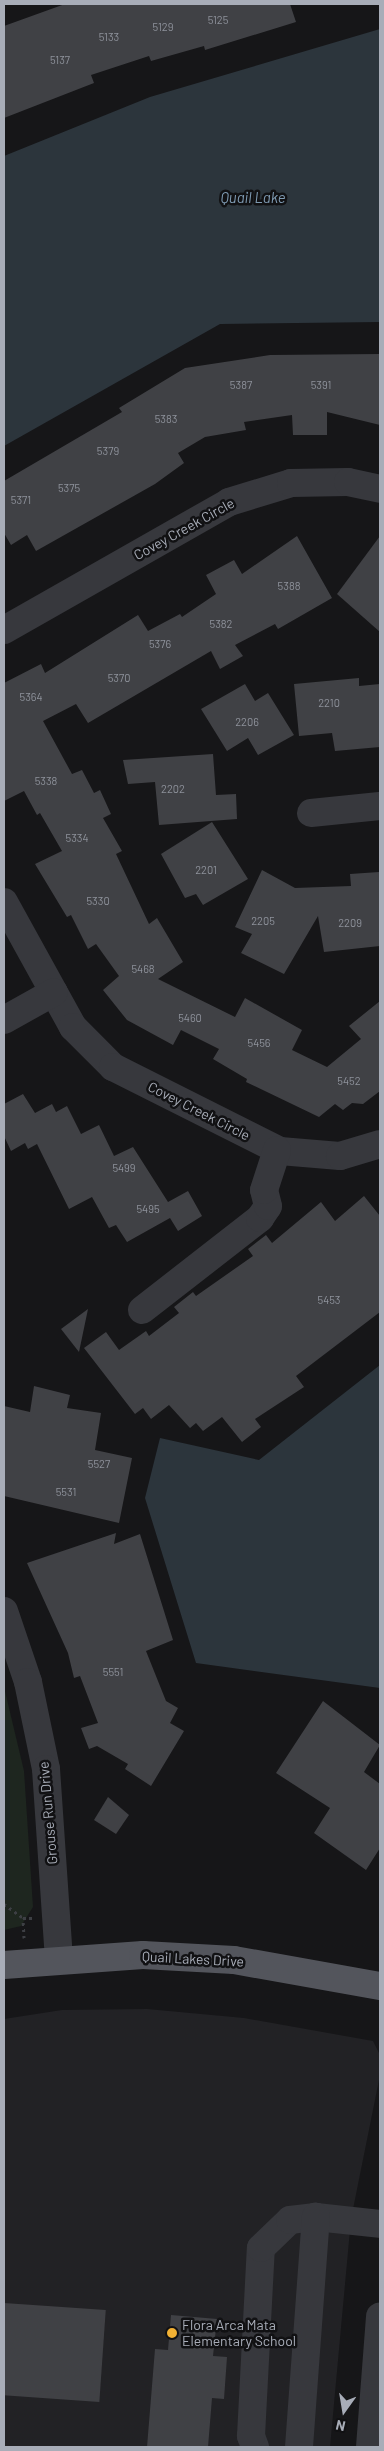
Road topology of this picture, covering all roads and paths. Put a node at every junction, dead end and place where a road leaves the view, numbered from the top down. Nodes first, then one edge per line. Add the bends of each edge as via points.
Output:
1 (380, 489) edge
2 (4, 630) edge
3 (380, 806) edge
4 (311, 813) dead end
5 (4, 902) edge
6 (54, 992) junction
7 (4, 1020) edge
8 (380, 1144) edge
9 (277, 1150) junction
10 (142, 1310) dead end
11 (4, 1611) edge
12 (4, 1904) edge
13 (23, 1918) dead end
14 (59, 1960) junction
15 (4, 1965) edge
16 (380, 1986) edge
17 (316, 2217) junction
18 (380, 2224) edge
19 (380, 2316) edge
20 (255, 2447) edge
21 (299, 2447) edge
22 (370, 2447) edge

1 - 2 street, Covey Creek Circle via 348,482 291,484 229,502
3 - 4 street
5 - 6 street, Covey Creek Circle
6 - 7 street
6 - 9 street, Covey Creek Circle via 73,1026 113,1067
8 - 9 street, Covey Creek Circle via 340,1156 303,1156
9 - 10 street via 264,1190 268,1206 260,1218
11 - 14 street, Grouse Run Drive via 28,1682 46,1769
12 - 13 path
14 - 15 main road, Quail Lakes Drive
14 - 16 main road, Quail Lakes Drive via 143,1955 234,1960
17 - 18 street
17 - 20 street via 290,2220 271,2234 261,2248 251,2436
17 - 21 street
19 - 22 street

